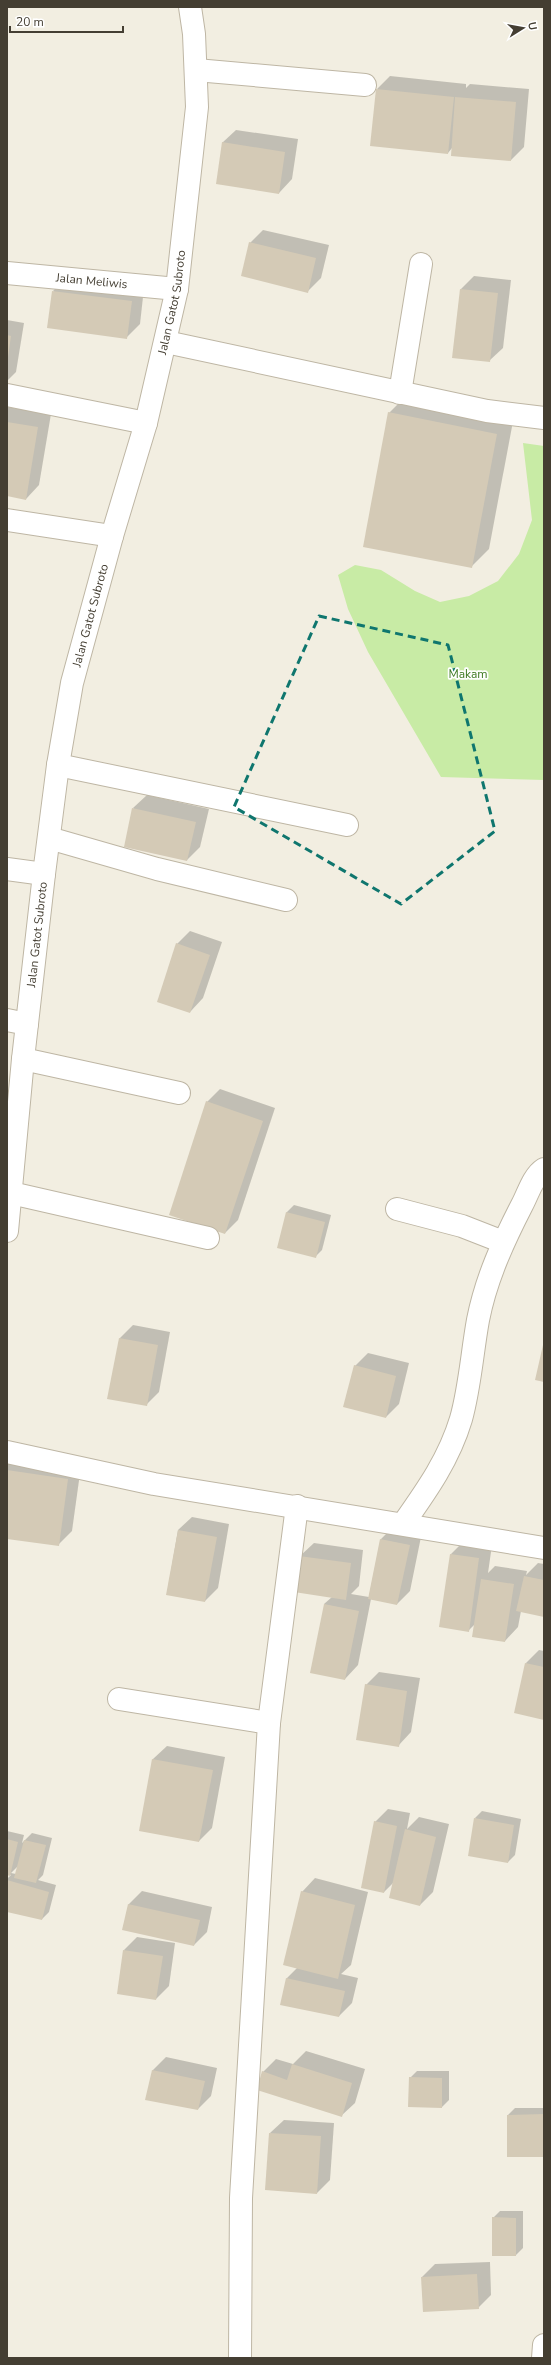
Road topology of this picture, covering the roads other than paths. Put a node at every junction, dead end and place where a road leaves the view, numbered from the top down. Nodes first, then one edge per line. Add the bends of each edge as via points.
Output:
1 (190, 7) edge
2 (196, 70) junction
3 (365, 85) dead end
4 (421, 264) dead end
5 (7, 273) edge
6 (177, 289) junction
7 (166, 342) junction
8 (400, 393) junction
9 (7, 395) edge
10 (534, 417) edge
11 (146, 424) junction
12 (7, 520) edge
13 (112, 536) junction
14 (58, 764) junction
15 (347, 826) dead end
16 (49, 838) junction
17 (7, 869) edge
18 (44, 874) junction
19 (286, 900) dead end
20 (17, 1022) edge
21 (23, 1059) junction
22 (180, 1093) dead end
23 (544, 1169) edge
24 (11, 1193) junction
25 (397, 1209) dead end
26 (7, 1231) edge
27 (208, 1238) dead end
28 (503, 1242) junction
29 (7, 1452) edge
30 (297, 1506) junction
31 (403, 1524) junction
32 (544, 1548) edge
33 (119, 1699) dead end
34 (269, 1723) junction
35 (544, 2345) edge
36 (240, 2358) edge
37 (543, 2358) edge

1 - 2 street, Jalan Gatot Subroto
2 - 3 street
2 - 6 street, Jalan Gatot Subroto via 197,107
4 - 8 street
5 - 6 street, Jalan Meliwis
6 - 7 street, Jalan Gatot Subroto
7 - 8 street
7 - 11 street, Jalan Gatot Subroto
8 - 10 street via 487,411
9 - 11 street
11 - 13 street, Jalan Gatot Subroto
12 - 13 street
13 - 14 street, Jalan Gatot Subroto via 72,683
14 - 15 street
14 - 16 street, Jalan Gatot Subroto
16 - 18 street, Jalan Gatot Subroto
16 - 19 street via 157,869
17 - 18 street
18 - 20 street, Jalan Gatot Subroto
20 - 21 street, Jalan Gatot Subroto
21 - 22 street
21 - 24 street, Jalan Gatot Subroto
23 - 28 street via 534,1180
24 - 26 street, Jalan Gatot Subroto
24 - 27 street
25 - 28 street via 456,1224
28 - 31 street via 491,1272 478,1319 461,1418 447,1456 434,1480
29 - 30 street via 154,1484
30 - 31 street
30 - 34 street
31 - 32 street
33 - 34 street
34 - 36 street via 241,2198
35 - 37 street

